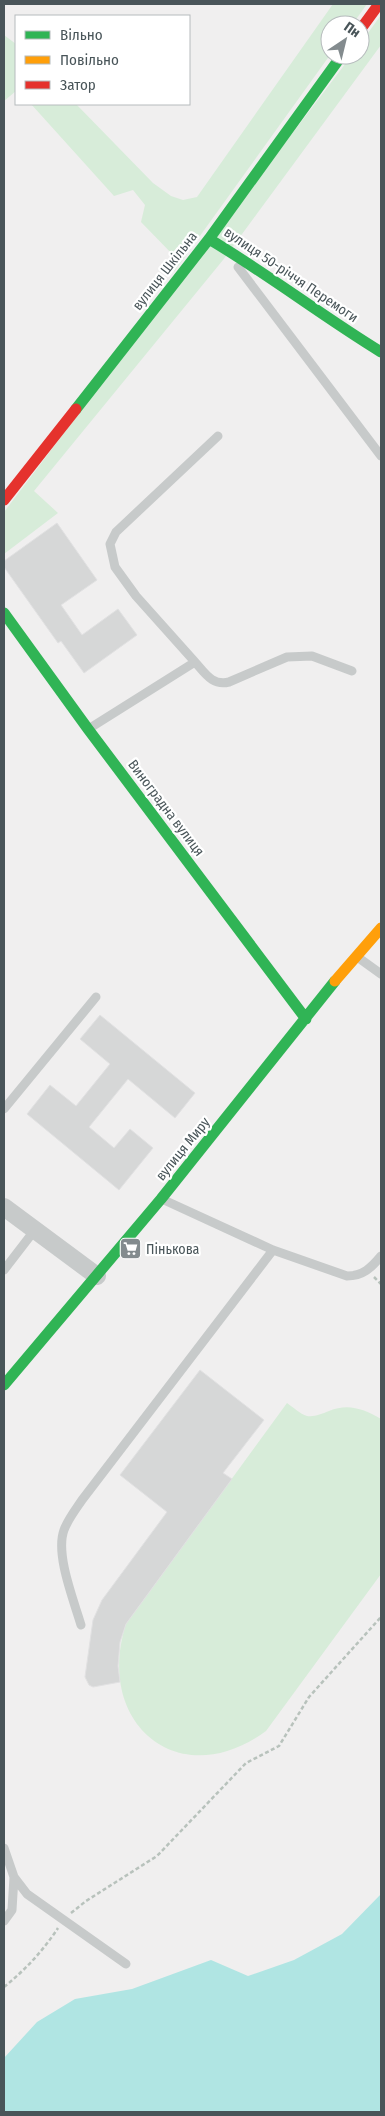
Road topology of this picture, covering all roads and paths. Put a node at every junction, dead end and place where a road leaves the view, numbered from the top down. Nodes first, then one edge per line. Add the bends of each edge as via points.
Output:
1 (379, 4) edge
2 (370, 16) edge
3 (335, 65) edge
4 (209, 238) junction
5 (226, 251) junction
6 (381, 352) edge
7 (218, 436) dead end
8 (381, 456) edge
9 (4, 500) edge
10 (4, 613) edge
11 (195, 662) junction
12 (352, 671) dead end
13 (88, 729) junction
14 (381, 928) edge
15 (355, 956) junction
16 (381, 974) edge
17 (96, 997) dead end
18 (306, 1019) junction
19 (4, 1110) edge
20 (161, 1199) junction
21 (4, 1206) edge
22 (34, 1231) junction
23 (273, 1250) junction
24 (381, 1256) edge
25 (4, 1270) edge
26 (97, 1276) junction
27 (4, 1386) edge
28 (381, 1617) edge
29 (81, 1625) dead end
30 (4, 1848) edge
31 (14, 1877) junction
32 (63, 1919) junction
33 (4, 1921) edge
34 (126, 1964) dead end
35 (4, 1987) edge

1 - 2 street
3 - 4 street, вулиця Шкільна
4 - 5 street, вулиця 50-річчя Перемоги
4 - 9 street, вулиця Шкільна
5 - 6 street, вулиця 50-річчя Перемоги via 256,267 328,320
5 - 8 lane
7 - 11 lane via 116,532 110,544 115,567 136,596
10 - 13 street, Виноградна вулиця
11 - 12 lane via 210,679 220,684 287,657 312,656
11 - 13 lane
13 - 18 street, Виноградна вулиця
14 - 15 street, вулиця Миру
15 - 16 lane
15 - 18 street, вулиця Миру
17 - 19 lane
18 - 20 street, вулиця Миру
20 - 23 lane
20 - 26 street, вулиця Миру
21 - 22 street
22 - 25 lane
22 - 26 street
23 - 24 lane via 347,1276 358,1276
23 - 29 lane via 68,1520 61,1544
26 - 27 street, вулиця Миру
28 - 32 path via 308,1697 279,1746 246,1763 157,1856
30 - 31 lane
31 - 32 lane via 27,1894
31 - 33 lane via 12,1910
32 - 34 lane
32 - 35 path via 48,1943

